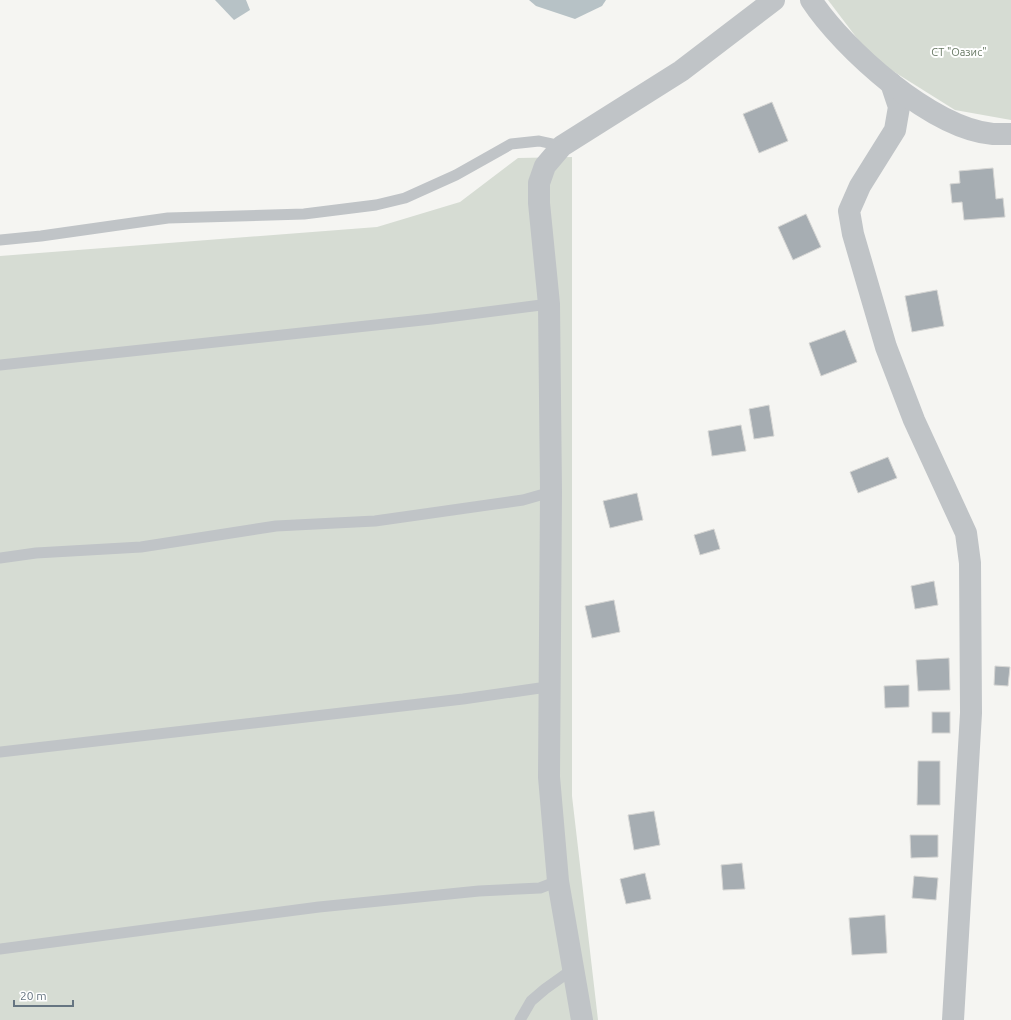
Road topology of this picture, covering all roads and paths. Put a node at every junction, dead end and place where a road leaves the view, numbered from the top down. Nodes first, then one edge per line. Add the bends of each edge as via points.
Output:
1 (774, 0) edge
2 (811, 0) edge
3 (891, 83) junction
4 (1011, 134) edge
5 (562, 146) junction
6 (0, 240) edge
7 (549, 304) junction
8 (0, 365) edge
9 (551, 492) junction
10 (0, 558) edge
11 (549, 684) junction
12 (0, 752) edge
13 (558, 881) junction
14 (0, 949) edge
15 (573, 969) junction
16 (520, 1020) edge
17 (582, 1020) edge
18 (953, 1020) edge

1 - 5 street via 681,71
2 - 3 street via 844,40
3 - 4 street via 923,106 962,126 992,134
3 - 18 street via 899,107 894,130 860,186 849,211 853,234 886,347 914,420 966,533 970,563 971,713
5 - 6 lane via 539,141 511,144 456,175 405,198 376,205 304,214 168,218
5 - 7 street via 545,166 539,183
7 - 8 lane via 424,320
7 - 9 street
9 - 10 lane via 523,500 375,521 276,526 141,547 36,552
9 - 11 street
11 - 12 lane via 540,688 464,699
11 - 13 street via 549,777
13 - 14 lane via 540,888 479,891 319,907
13 - 15 street
15 - 16 lane via 531,1001
15 - 17 street

